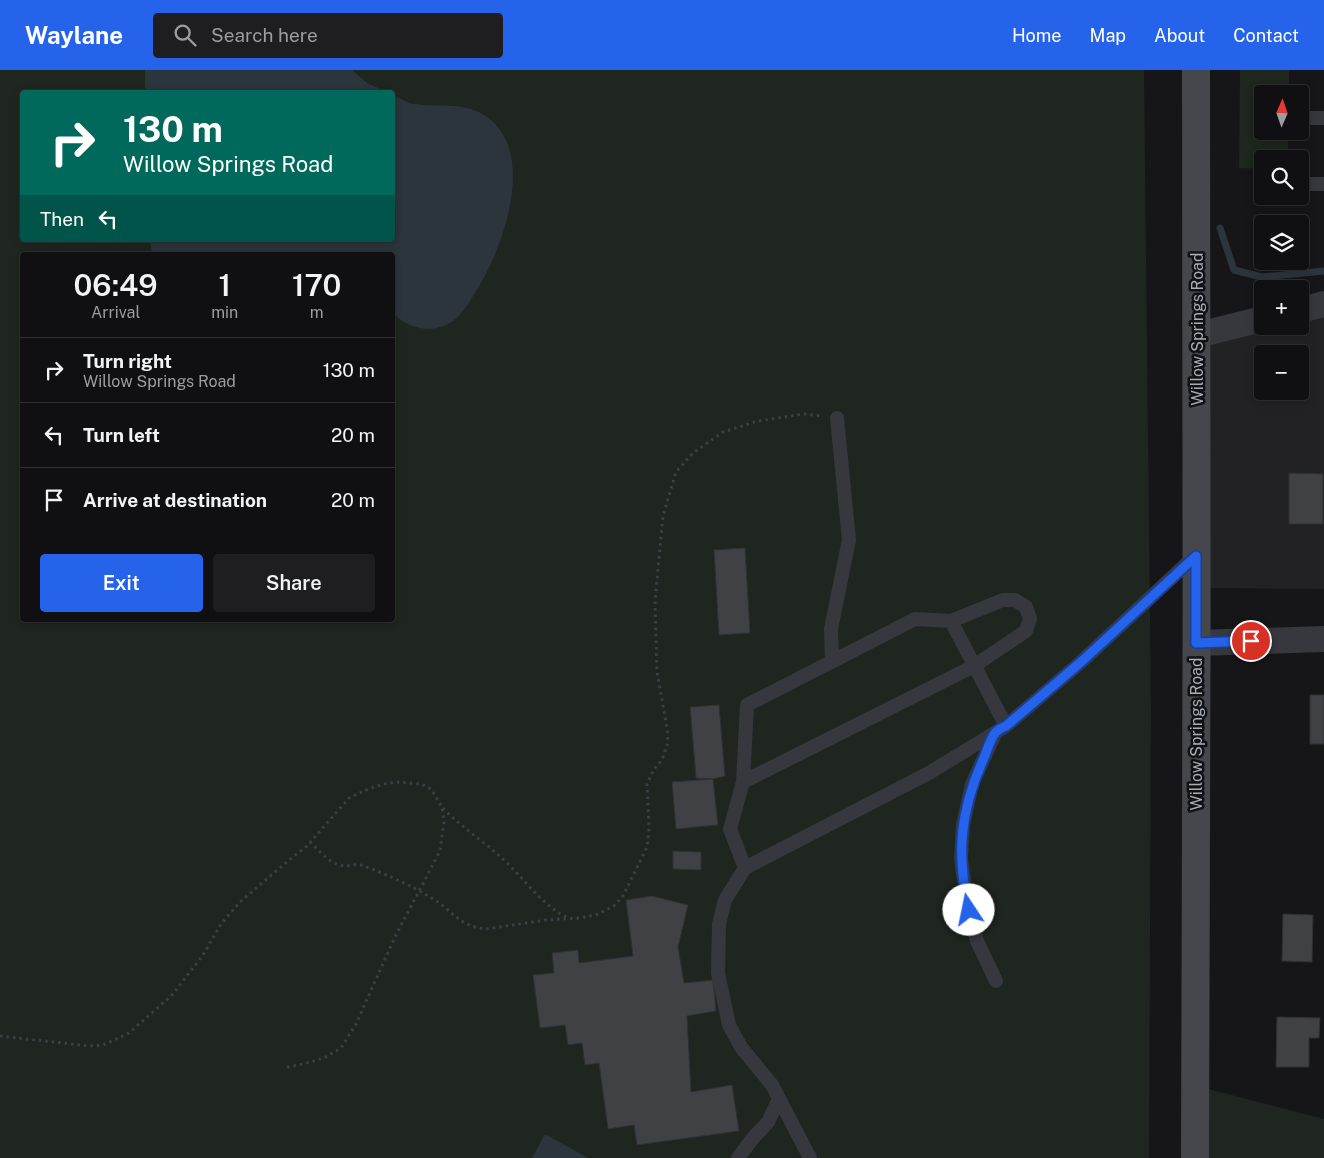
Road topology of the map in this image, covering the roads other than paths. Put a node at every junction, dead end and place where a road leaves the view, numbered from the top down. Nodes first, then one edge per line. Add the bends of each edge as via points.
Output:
1 (1196, 70) edge
2 (1309, 118) edge
3 (1324, 118) edge
4 (1309, 184) edge
5 (1324, 184) edge
6 (1324, 304) edge
7 (1309, 308) edge
8 (1254, 321) edge
9 (1198, 335) junction
10 (836, 418) road end
11 (1196, 556) junction
12 (951, 621) junction
13 (1324, 639) edge
14 (1196, 643) junction
15 (832, 661) junction
16 (974, 666) junction
17 (1001, 729) junction
18 (743, 782) junction
19 (746, 868) junction
20 (996, 981) dead end
21 (780, 1100) junction
22 (738, 1158) edge
23 (810, 1158) edge
24 (1195, 1158) edge

1 - 9 main road, Willow Springs Road
2 - 3 lane
4 - 5 lane
6 - 7 street
8 - 9 street
9 - 11 main road, Willow Springs Road
10 - 15 lane via 849,540 831,630
11 - 14 main road, Willow Springs Road
11 - 17 lane via 1081,662
12 - 15 lane via 915,619
12 - 16 lane
12 - 16 lane via 1003,600 1016,600 1026,607 1030,619 1026,631
13 - 14 street
14 - 24 main road, Willow Springs Road
15 - 18 lane via 747,705
16 - 17 lane
16 - 18 lane
17 - 19 lane via 929,773
17 - 20 lane via 972,784 963,825 962,859 977,941
18 - 19 lane via 730,829
19 - 21 lane via 725,900 719,924 718,973 729,1025
21 - 22 lane via 768,1122
21 - 23 lane

